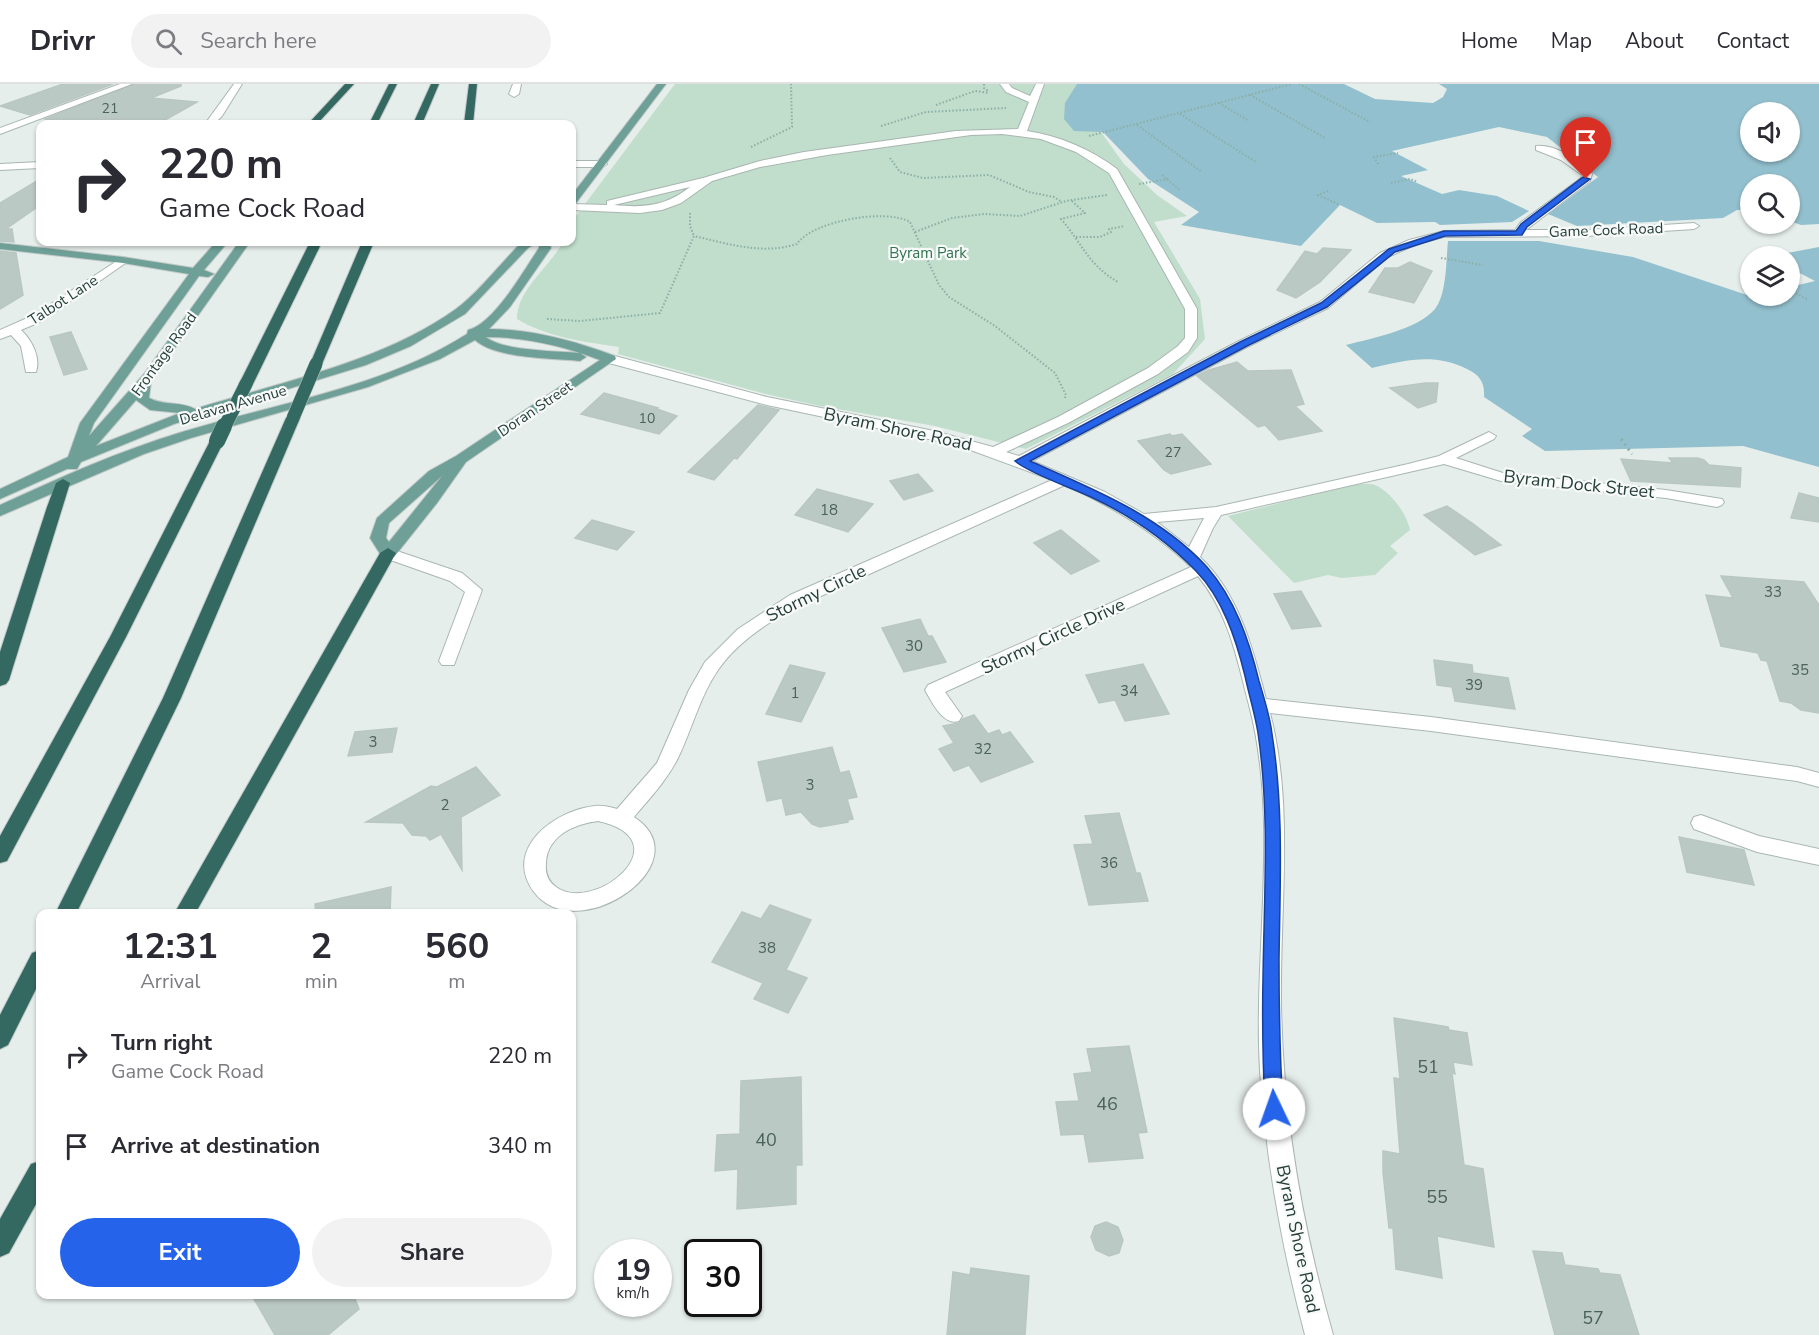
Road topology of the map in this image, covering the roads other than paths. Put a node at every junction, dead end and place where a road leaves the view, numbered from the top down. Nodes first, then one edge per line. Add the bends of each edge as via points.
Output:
1 (128, 84) edge
2 (238, 84) edge
3 (350, 84) edge
4 (393, 84) edge
5 (435, 84) edge
6 (472, 84) edge
7 (662, 84) edge
8 (1004, 84) edge
9 (1040, 84) edge
10 (1032, 100) junction
11 (213, 120) edge
12 (316, 120) edge
13 (375, 120) edge
14 (419, 120) edge
15 (468, 120) edge
16 (0, 131) edge
17 (1021, 132) junction
18 (1539, 148) dead end
19 (576, 164) edge
20 (602, 164) junction
21 (36, 165) edge
22 (0, 166) edge
23 (704, 180) junction
24 (576, 196) edge
25 (600, 206) junction
26 (576, 207) edge
27 (1694, 226) dead end
28 (1519, 233) junction
29 (0, 246) edge
30 (219, 246) edge
31 (241, 246) edge
32 (314, 246) edge
33 (366, 246) edge
34 (524, 246) edge
35 (545, 246) edge
36 (123, 260) junction
37 (197, 271) junction
38 (221, 277) junction
39 (439, 325) junction
40 (13, 330) junction
41 (476, 334) junction
42 (0, 335) edge
43 (610, 359) junction
44 (31, 369) dead end
45 (144, 382) junction
46 (197, 412) junction
47 (1490, 436) dead end
48 (994, 452) junction
49 (76, 459) junction
50 (461, 459) junction
51 (1444, 459) junction
52 (1021, 461) junction
53 (1064, 480) junction
54 (63, 483) junction
55 (0, 495) edge
56 (1717, 502) dead end
57 (0, 511) edge
58 (1216, 512) junction
59 (1141, 519) junction
60 (388, 553) junction
61 (1196, 564) junction
62 (448, 661) dead end
63 (0, 680) edge
64 (1258, 705) junction
65 (953, 716) dead end
66 (1819, 780) edge
67 (621, 818) junction
68 (1701, 823) dead end
69 (0, 855) edge
70 (1819, 857) edge
71 (67, 909) edge
72 (187, 909) edge
73 (36, 968) edge
74 (0, 1038) edge
75 (36, 1180) edge
76 (0, 1244) edge
77 (1319, 1335) edge

1 - 16 street
2 - 11 street
3 - 12 highway
4 - 13 highway
5 - 14 highway
6 - 15 highway
7 - 20 main road
8 - 10 street
9 - 10 street
10 - 17 street
17 - 23 street via 992,130 880,145 773,162
17 - 48 street via 1072,147 1097,158 1113,171 1193,319 1191,338 1183,350 1153,371
18 - 28 street, Game Cock Road via 1577,163 1587,174 1586,179 1524,225
19 - 20 street
20 - 24 main road
21 - 22 street
23 - 25 street
23 - 25 street via 685,198 661,207 627,210
25 - 26 street
27 - 28 street, Game Cock Road
28 - 52 street, Game Cock Road via 1444,234 1392,251 1324,305
29 - 36 main road
30 - 37 main road, Frontage Road
31 - 38 main road, Frontage Road
32 - 69 highway, bridge via 118,637
33 - 71 highway, bridge via 172,698
34 - 39 main road, Delavan Avenue via 461,311
35 - 41 main road, Delavan Avenue via 497,316
36 - 37 main road
36 - 40 street, Talbot Lane via 38,318
37 - 38 main road
37 - 49 main road, Frontage Road via 87,423
38 - 45 main road, Frontage Road
39 - 41 main road, Byram Shore Road
39 - 46 main road, Delavan Avenue via 361,362
40 - 42 street, Talbot Lane
40 - 44 street via 23,336
41 - 43 main road, Byram Shore Road via 488,345 505,350
41 - 54 main road, Delavan Avenue via 390,376 157,445
43 - 48 street, Byram Shore Road via 787,406 920,430
43 - 50 main road, Doran Street
45 - 46 main road via 143,400 155,407
45 - 49 main road, Frontage Road
46 - 49 main road, Delavan Avenue
47 - 51 street
48 - 52 street, Byram Shore Road
49 - 54 main road, Frontage Road
49 - 55 main road, Delavan Avenue
50 - 60 main road, Doran Street
50 - 60 main road, Doran Street via 434,474 382,521 378,538
51 - 56 street, Byram Dock Street via 1501,477
51 - 58 street
52 - 53 street, Byram Shore Road
53 - 59 street, Byram Shore Road
53 - 67 street, Stormy Circle via 796,599 735,638 703,680 667,762
54 - 57 main road, Delavan Avenue
54 - 63 highway
58 - 59 street
58 - 61 street via 1205,528
59 - 61 street, Byram Shore Road
60 - 62 street via 456,577 474,590
60 - 72 highway
61 - 64 street, Byram Shore Road via 1234,619
61 - 65 street, Stormy Circle Drive via 934,690
64 - 66 street via 1431,724
64 - 77 street, Byram Shore Road via 1268,754 1272,843 1270,1030 1274,1109 1286,1202
67 - 67 street via 598,813 583,815 552,831 539,846 533,868 545,891 575,903 600,899 633,878 642,864 644,845 638,830
68 - 70 street via 1757,844
73 - 74 highway
75 - 76 highway

